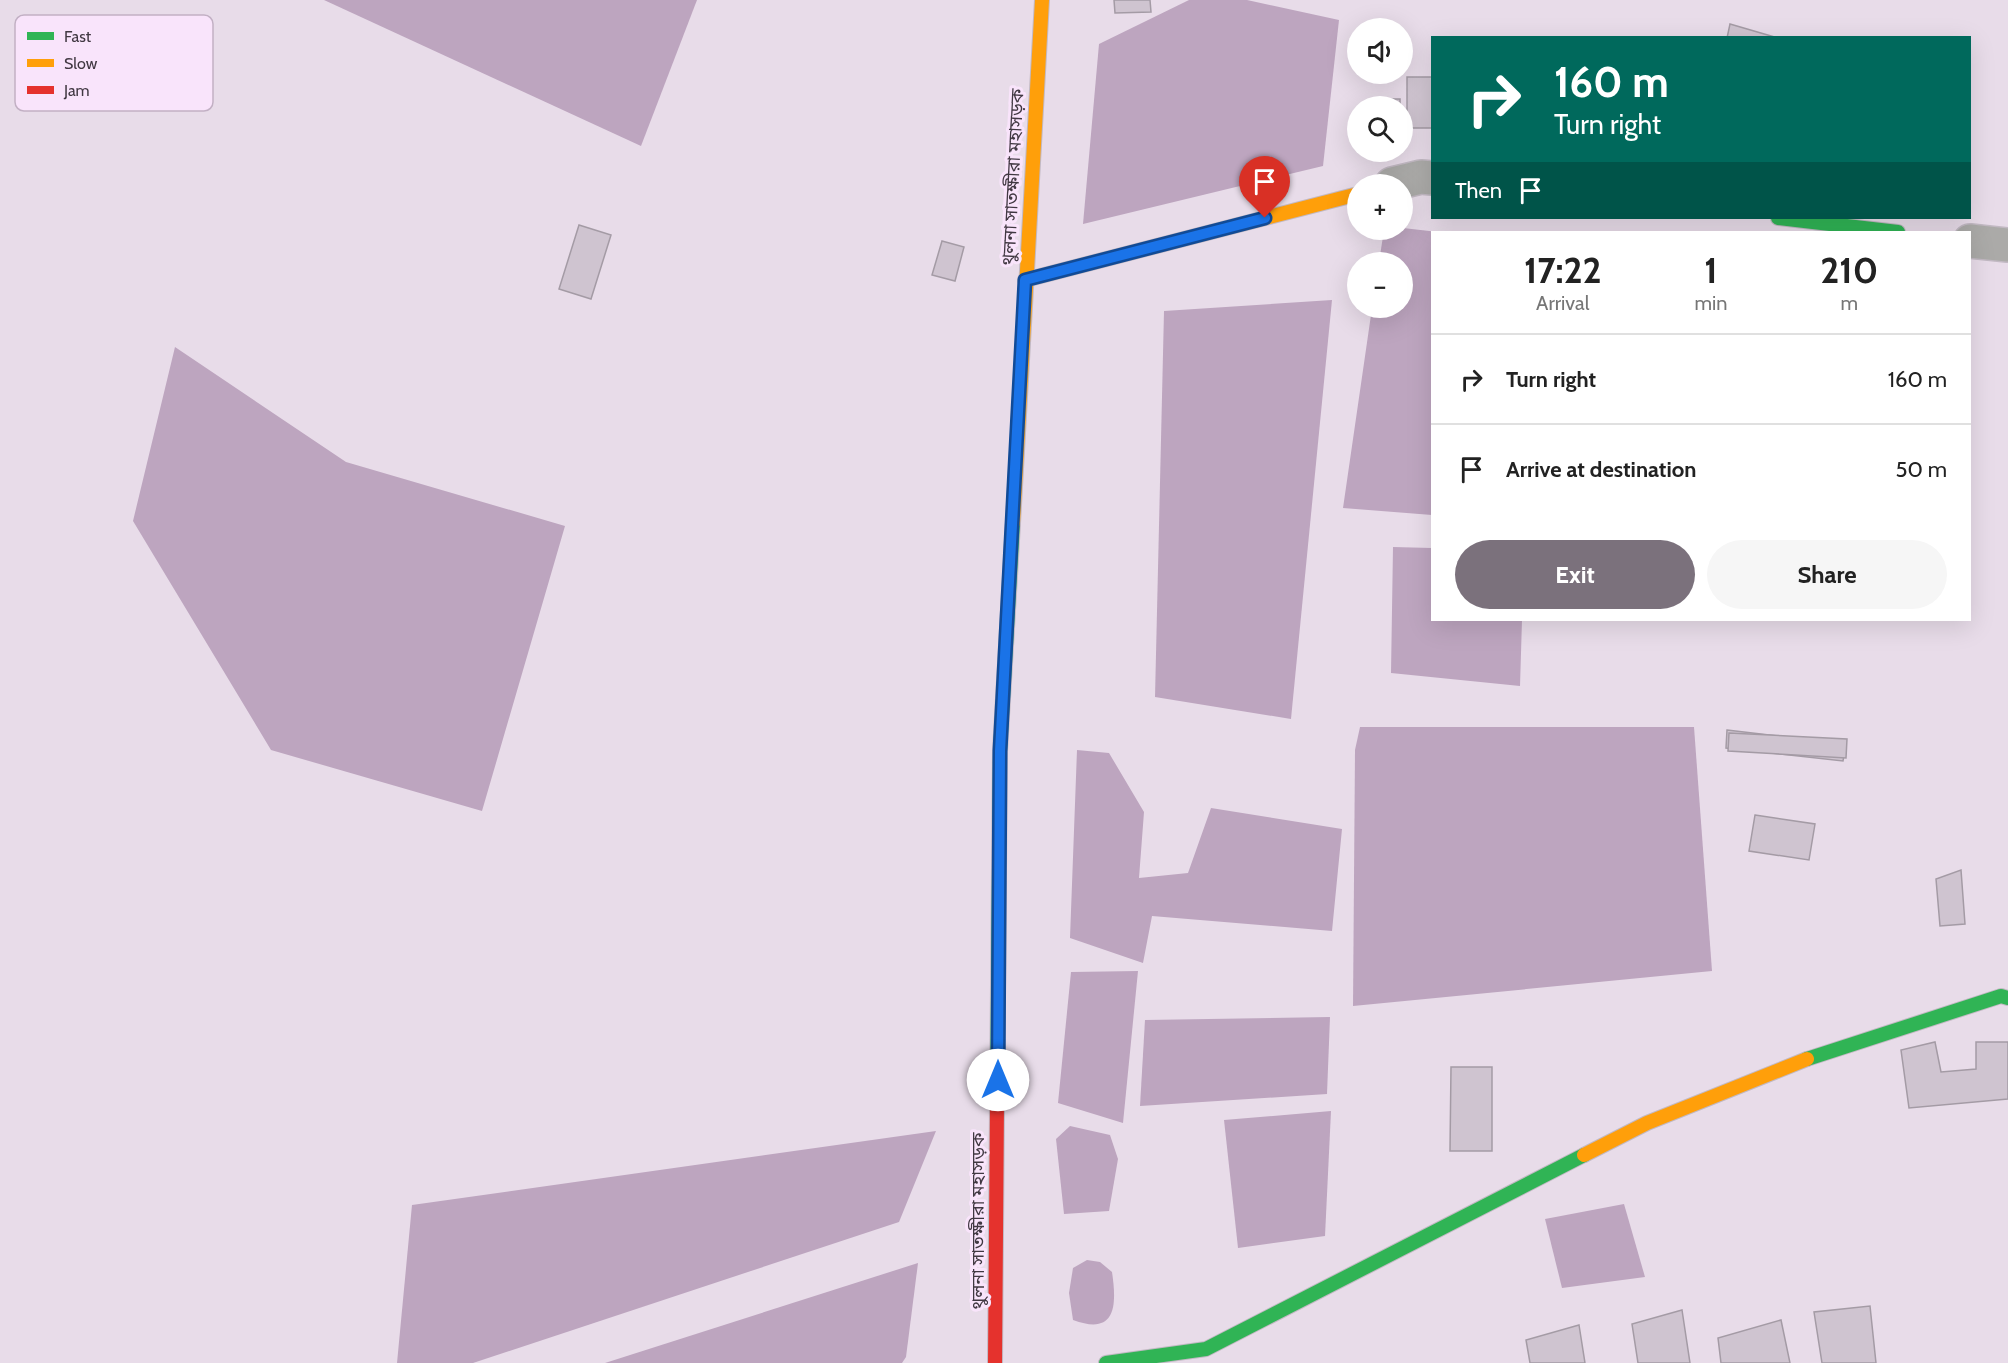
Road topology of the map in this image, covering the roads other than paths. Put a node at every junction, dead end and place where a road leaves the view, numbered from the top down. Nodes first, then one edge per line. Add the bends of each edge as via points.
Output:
1 (1042, 0) edge
2 (1431, 178) edge
3 (1413, 179) edge
4 (1347, 197) edge
5 (1787, 219) edge
6 (1889, 231) edge
7 (1971, 241) edge
8 (2008, 245) edge
9 (1025, 280) junction
10 (2008, 998) edge
11 (995, 1363) edge
12 (1106, 1363) edge

1 - 9 main road, থুলনা সাতক্ষীরা মহাসড়ক
2 - 3 street
4 - 9 main road
5 - 6 main road
7 - 8 street
9 - 11 main road, থুলনা সাতক্ষীরা মহাসড়ক via 1000,751
10 - 12 main road via 2001,996 1781,1067 1647,1123 1206,1348

